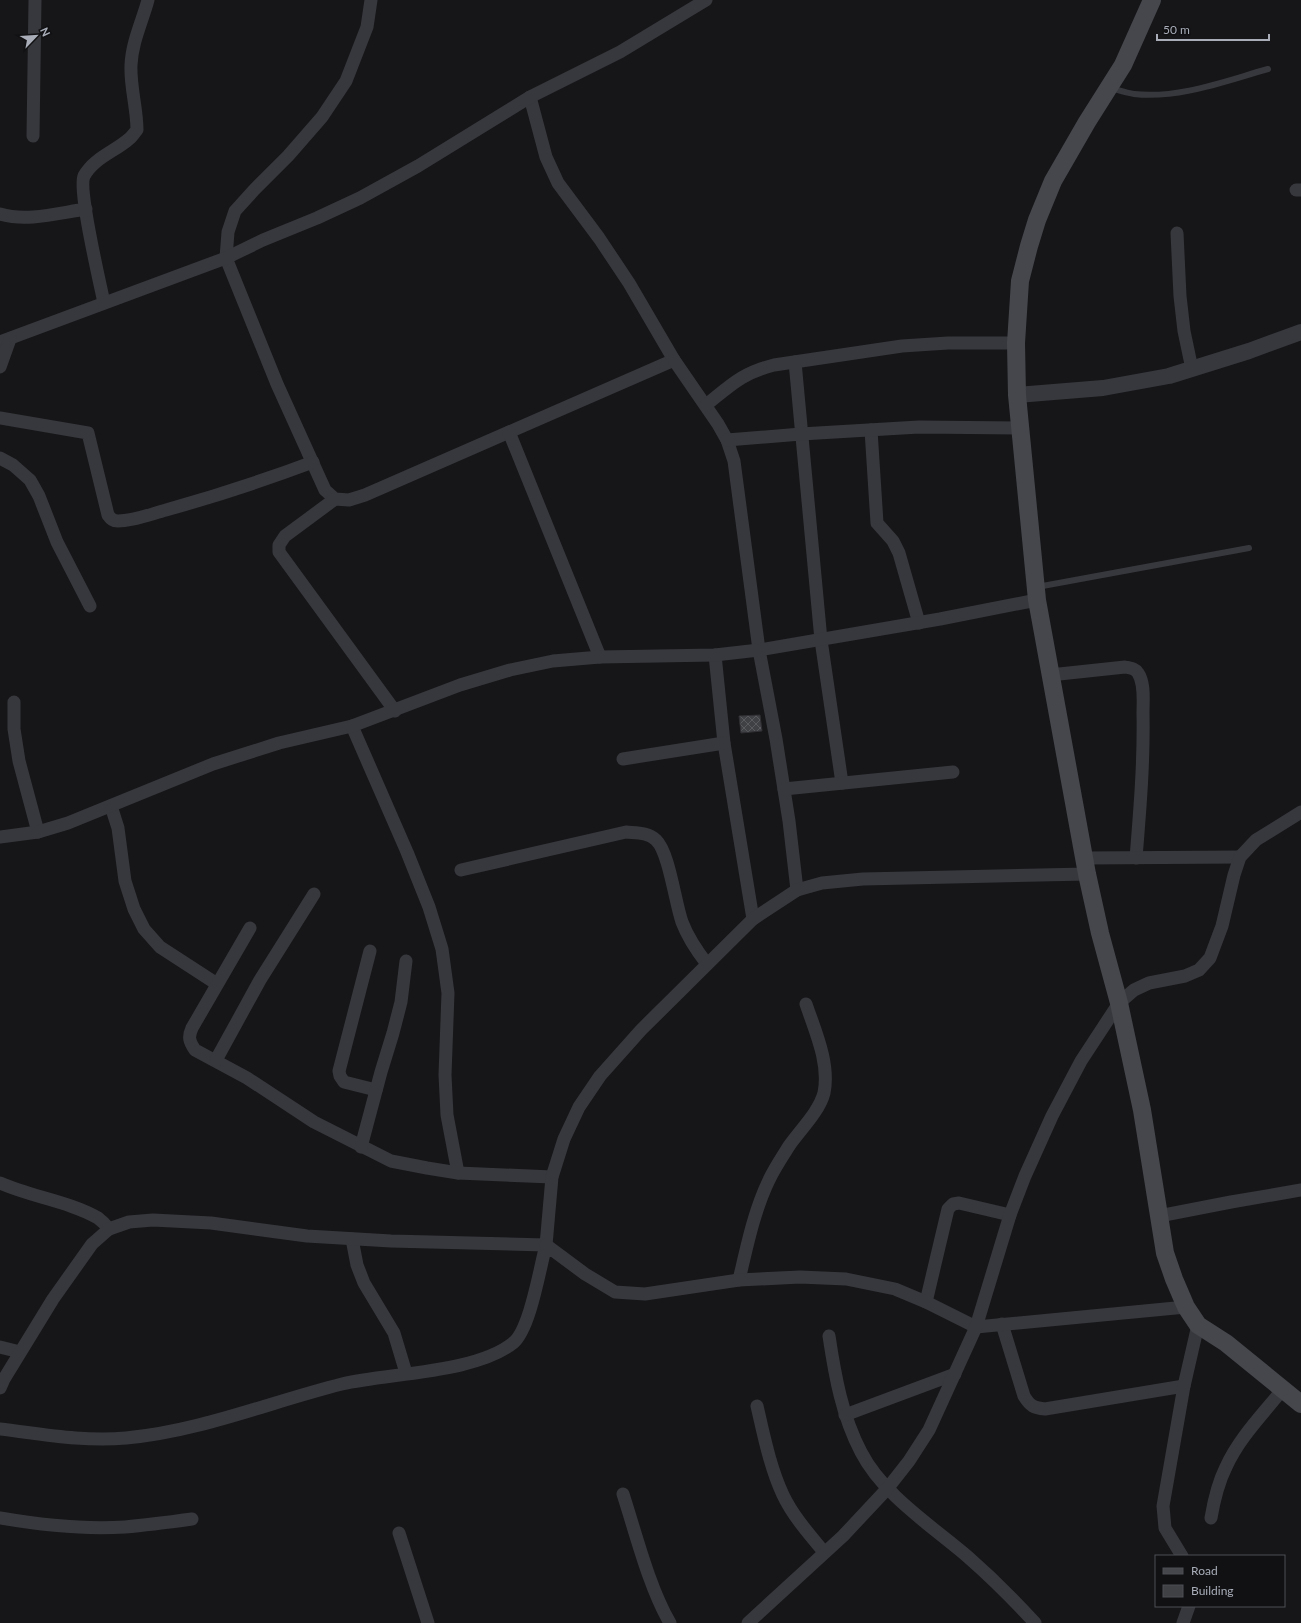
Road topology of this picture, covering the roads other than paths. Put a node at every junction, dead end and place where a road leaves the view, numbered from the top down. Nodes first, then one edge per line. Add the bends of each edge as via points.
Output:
1 (35, 0) edge
2 (148, 0) edge
3 (371, 0) edge
4 (706, 0) edge
5 (1152, 0) edge
6 (1268, 69) dead end
7 (1109, 87) junction
8 (530, 97) junction
9 (33, 136) dead end
10 (86, 209) junction
11 (0, 214) edge
12 (1177, 234) dead end
13 (226, 258) junction
14 (104, 304) junction
15 (1301, 332) edge
16 (5, 340) edge
17 (1016, 343) junction
18 (674, 360) junction
19 (795, 362) junction
20 (0, 367) edge
21 (1192, 369) junction
22 (1017, 395) junction
23 (706, 405) junction
24 (0, 418) edge
25 (1021, 428) junction
26 (871, 430) junction
27 (509, 432) junction
28 (801, 434) junction
29 (727, 440) junction
30 (0, 458) edge
31 (313, 462) junction
32 (335, 499) junction
33 (1249, 548) dead end
34 (1036, 594) junction
35 (90, 606) dead end
36 (919, 623) junction
37 (821, 640) junction
38 (758, 650) junction
39 (715, 655) junction
40 (600, 657) junction
41 (1050, 675) junction
42 (14, 702) dead end
43 (395, 711) junction
44 (352, 726) junction
45 (724, 743) junction
46 (623, 759) dead end
47 (953, 772) dead end
48 (842, 783) junction
49 (784, 789) junction
50 (111, 806) junction
51 (1301, 812) edge
52 (38, 832) junction
53 (0, 837) edge
54 (1240, 857) junction
55 (1136, 858) junction
56 (1085, 866) junction
57 (461, 870) dead end
58 (797, 890) junction
59 (314, 894) dead end
60 (753, 920) junction
61 (250, 928) dead end
62 (370, 951) dead end
63 (406, 961) dead end
64 (708, 964) junction
65 (217, 984) junction
66 (1119, 1002) junction
67 (806, 1004) dead end
68 (216, 1060) junction
69 (376, 1090) junction
70 (361, 1146) junction
71 (458, 1173) junction
72 (552, 1176) junction
73 (0, 1183) edge
74 (1301, 1190) edge
75 (1010, 1215) junction
76 (1159, 1216) junction
77 (109, 1229) junction
78 (352, 1239) junction
79 (546, 1245) junction
80 (739, 1280) junction
81 (926, 1302) junction
82 (1186, 1307) junction
83 (1002, 1324) junction
84 (1198, 1325) junction
85 (976, 1327) junction
86 (829, 1336) dead end
87 (0, 1347) edge
88 (20, 1352) junction
89 (406, 1373) junction
90 (955, 1374) junction
91 (1184, 1386) junction
92 (0, 1388) edge
93 (1283, 1389) junction
94 (1301, 1402) edge
95 (756, 1406) dead end
96 (845, 1415) junction
97 (0, 1429) edge
98 (887, 1489) junction
99 (623, 1494) dead end
100 (0, 1518) edge
101 (1211, 1518) dead end
102 (192, 1519) dead end
103 (399, 1533) dead end
104 (824, 1552) junction
105 (1181, 1555) edge
106 (1189, 1607) edge
107 (428, 1623) edge
108 (670, 1623) edge
109 (748, 1623) edge
110 (1035, 1623) edge
111 (1183, 1623) edge

1 - 9 street
2 - 10 street via 134,39 131,65 137,130 129,140 96,161 84,177
3 - 13 street via 367,27 346,81 322,117 235,211 228,232
4 - 8 street via 620,52
5 - 7 main road via 1123,65
6 - 7 lane via 1196,89 1162,95 1133,94
7 - 17 main road via 1053,181 1037,220 1020,281
8 - 13 street via 418,166 360,198
8 - 18 street via 546,157 558,183 629,283
10 - 11 street via 33,217
10 - 14 street
12 - 21 street via 1180,296
13 - 14 street
13 - 31 street via 277,384
14 - 16 street
15 - 21 street
16 - 20 street
17 - 19 street via 902,346
17 - 22 main road
18 - 23 street
18 - 27 street
19 - 23 street via 754,370 738,378
19 - 28 street
21 - 22 street via 1169,376 1103,388
22 - 25 main road
23 - 29 street
24 - 31 street via 88,433 108,515 112,520 118,521 224,494
25 - 26 street via 927,427
25 - 34 main road
26 - 28 street
26 - 36 street via 877,523 893,541 899,553
27 - 32 street via 365,495 349,500
27 - 40 street
28 - 29 street
28 - 37 street
29 - 38 street via 734,461
30 - 35 street via 30,480 57,542
31 - 32 street via 325,490
32 - 43 street via 285,536 279,545 279,552
33 - 34 lane
34 - 36 street
34 - 41 main road
36 - 37 street
37 - 38 street
37 - 48 street
38 - 39 street
38 - 49 street
39 - 40 street
39 - 45 street
40 - 43 street via 553,661 510,670 460,685
41 - 55 street via 1125,667 1138,672 1143,696 1144,753
41 - 56 main road
42 - 52 street via 14,729 19,761
43 - 44 street
44 - 50 street via 279,743 213,764
44 - 71 street via 407,852 429,907 442,950 448,993 446,1115
45 - 46 street
45 - 60 street
47 - 48 street
48 - 49 street
49 - 58 street
50 - 52 street
50 - 65 street via 119,836 125,882 144,929 160,947
51 - 54 street via 1256,840
52 - 53 street
54 - 55 street
54 - 66 street via 1222,926 1210,958 1199,970 1185,976 1149,983 1134,990
55 - 56 street
56 - 58 street via 863,879 822,883
56 - 66 main road
57 - 64 street via 626,832 644,834 656,840 666,857 682,921 694,946
58 - 60 street
59 - 68 street via 260,980
60 - 64 street
61 - 65 street
62 - 69 street via 339,1071 344,1082
63 - 69 street via 397,1018
64 - 72 street via 641,1030 600,1076 579,1107 564,1139
65 - 68 street via 189,1036 195,1050
66 - 75 street via 1081,1061 1052,1116
66 - 76 main road via 1142,1110
67 - 80 street via 822,1051 824,1094 815,1112 788,1148 769,1180 756,1212
68 - 70 street via 314,1122
69 - 70 street
70 - 71 street via 391,1160
71 - 72 street
72 - 79 street
73 - 77 street via 84,1211 99,1219
74 - 76 street
75 - 81 street via 959,1203 948,1209
75 - 85 street
76 - 82 main road via 1165,1253
77 - 78 street via 129,1222 153,1220
77 - 88 street via 92,1244
78 - 79 street
78 - 89 street via 359,1271 394,1333
79 - 80 street via 585,1274 615,1292 645,1294
79 - 89 street via 526,1323 514,1343 488,1357 454,1366
80 - 81 street via 800,1277 846,1279 895,1289
81 - 85 street
82 - 83 street
82 - 84 main road
83 - 85 street
83 - 91 street via 1024,1396 1029,1405 1036,1408
84 - 91 street
84 - 93 main road via 1226,1343
85 - 90 street
86 - 96 street
87 - 88 street
88 - 92 street
89 - 97 street via 343,1384 172,1432 125,1438 81,1439
90 - 96 street
90 - 98 street via 929,1430
91 - 105 street via 1163,1506 1165,1528
93 - 94 main road
93 - 101 street via 1238,1446 1226,1467 1216,1493
95 - 104 street via 783,1495
96 - 98 street via 861,1453
98 - 104 street via 843,1536
98 - 110 street via 968,1557
99 - 108 street via 648,1570
100 - 102 street via 81,1527 124,1527
103 - 107 street
104 - 109 street
106 - 111 street

